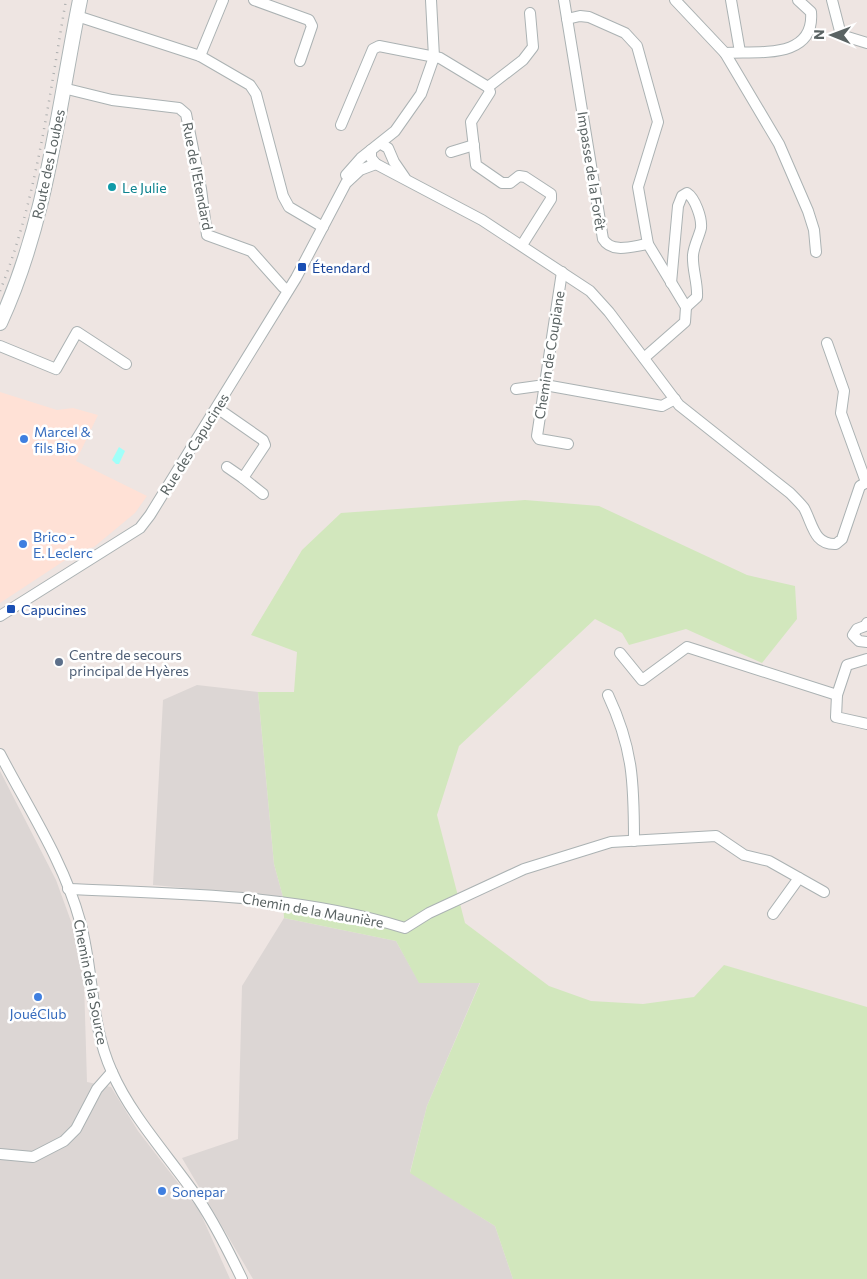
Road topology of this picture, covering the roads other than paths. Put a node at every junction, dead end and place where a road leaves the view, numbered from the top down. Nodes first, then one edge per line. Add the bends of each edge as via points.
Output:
1 (80, 0) edge
2 (223, 0) edge
3 (254, 0) edge
4 (431, 0) edge
5 (564, 0) edge
6 (675, 0) edge
7 (732, 0) edge
8 (798, 0) edge
9 (832, 0) edge
10 (530, 13) dead end
11 (77, 16) junction
12 (567, 19) junction
13 (867, 43) edge
14 (740, 52) junction
15 (726, 53) junction
16 (200, 56) junction
17 (434, 57) junction
18 (300, 61) dead end
19 (488, 87) junction
20 (63, 88) junction
21 (340, 125) dead end
22 (474, 145) junction
23 (371, 150) junction
24 (387, 150) junction
25 (452, 152) dead end
26 (379, 165) junction
27 (406, 178) junction
28 (328, 215) junction
29 (323, 227) junction
30 (648, 244) junction
31 (522, 245) junction
32 (816, 252) dead end
33 (562, 272) junction
34 (671, 283) junction
35 (288, 290) junction
36 (686, 307) junction
37 (0, 322) edge
38 (827, 343) dead end
39 (0, 346) edge
40 (644, 358) junction
41 (126, 364) dead end
42 (544, 385) junction
43 (516, 389) dead end
44 (675, 399) junction
45 (217, 408) junction
46 (568, 444) dead end
47 (227, 467) dead end
48 (243, 478) junction
49 (866, 482) edge
50 (263, 494) dead end
51 (0, 616) edge
52 (867, 623) edge
53 (867, 642) edge
54 (620, 653) dead end
55 (867, 659) edge
56 (608, 695) dead end
57 (837, 695) junction
58 (867, 724) edge
59 (0, 754) edge
60 (634, 841) junction
61 (799, 878) junction
62 (68, 889) junction
63 (824, 892) dead end
64 (773, 914) dead end
65 (112, 1072) junction
66 (0, 1154) edge
67 (242, 1279) edge

1 - 11 main road, Route des Loubes
2 - 16 street
3 - 18 street via 309,20 312,26
4 - 17 street
5 - 12 street, Impasse de la Forêt
6 - 15 street
7 - 14 street
8 - 14 street via 811,12 812,24 799,44 789,50
9 - 13 street via 841,35
10 - 19 street via 533,47 523,60
11 - 16 street
11 - 20 main road, Route des Loubes
12 - 30 street, Impasse de la Forêt via 602,239 612,248
12 - 30 street via 589,17 625,33 637,46 658,122 638,187
14 - 15 street
15 - 32 street via 779,144 808,211
16 - 29 street via 250,85 256,94 283,196 289,207
17 - 19 street
17 - 21 street via 379,46 373,49
17 - 24 street via 421,94 395,131
19 - 22 street via 490,92 471,122
20 - 35 street, Rue de l'Etendard via 112,100 178,108 186,114 202,189 207,236 251,250
20 - 37 main road, Route des Loubes via 37,220 16,288
22 - 25 street
22 - 31 street via 476,164 502,183 525,176 551,194
23 - 24 street, Rue des Capucines
23 - 26 street via 371,158
23 - 28 street, Rue des Capucines via 342,180
24 - 26 street via 387,163
24 - 27 street
26 - 27 street
26 - 28 street, Rue des Capucines via 360,170 350,178
27 - 31 street
28 - 29 street, Rue des Capucines
29 - 35 street, Rue des Capucines
30 - 34 street
31 - 33 street
33 - 40 street via 590,291
33 - 42 street, Chemin de Coupiane
34 - 36 street
34 - 36 street via 678,206 687,193 695,204 701,226 693,254 696,297
35 - 45 street, Rue des Capucines
36 - 40 street via 686,322
38 - 49 street via 844,390 842,413
39 - 41 street via 56,369 77,332
40 - 44 street
42 - 43 street
42 - 44 street via 658,406
42 - 46 street, Chemin de Coupiane via 537,436
44 - 49 street via 790,493 803,507 817,538 826,545 836,544 842,538 860,486
45 - 48 street via 263,440 265,445
45 - 51 street, Rue des Capucines via 140,528
47 - 48 street
48 - 50 street
52 - 53 street via 853,635 859,641
54 - 57 street via 642,680 687,647
55 - 57 street via 847,665
56 - 60 street via 622,724 630,756
57 - 58 street via 836,717
59 - 62 street, Chemin de la Source via 58,863
60 - 61 street, Chemin de la Maunière via 716,836 744,855 769,861
60 - 62 street, Chemin de la Maunière via 611,842 524,869 404,928 377,919 271,901 187,893
61 - 63 street, Chemin de la Maunière
61 - 64 street
62 - 65 street, Chemin de la Source via 86,943 96,1023
65 - 66 street via 97,1089 76,1129 64,1141 33,1157
65 - 67 street, Chemin de la Source via 199,1201

